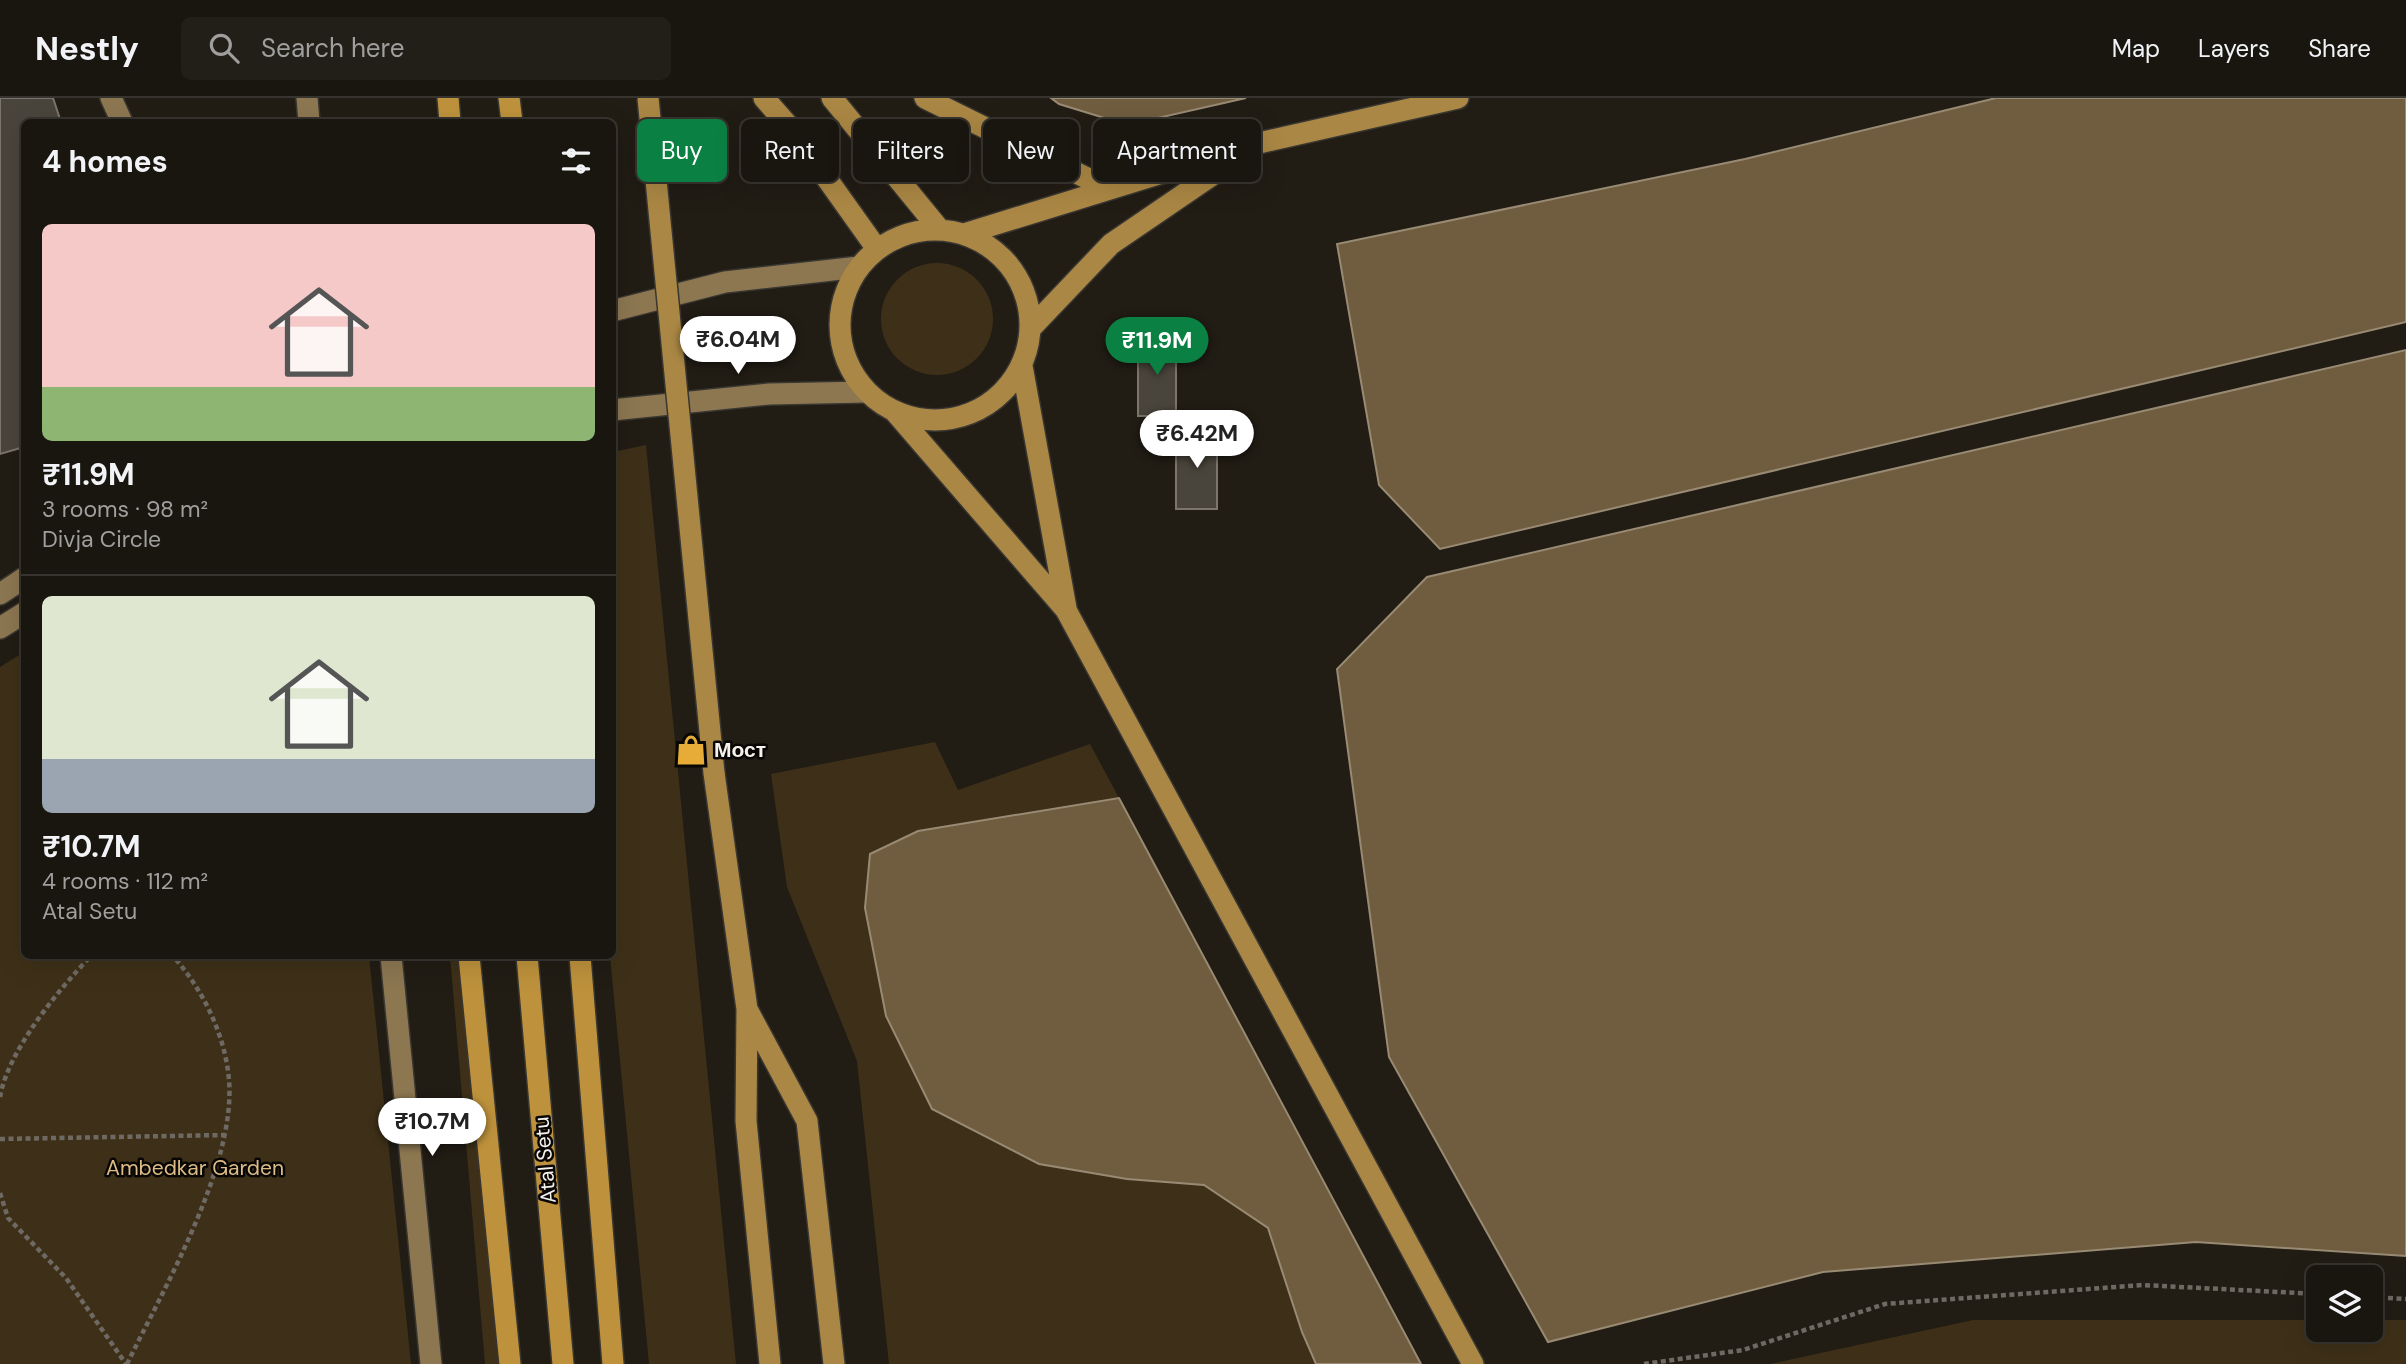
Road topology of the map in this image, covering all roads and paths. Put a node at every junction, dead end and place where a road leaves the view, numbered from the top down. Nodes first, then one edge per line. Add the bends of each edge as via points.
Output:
1 (111, 98) edge
2 (307, 98) edge
3 (448, 98) edge
4 (509, 98) edge
5 (648, 98) edge
6 (764, 98) edge
7 (832, 98) edge
8 (925, 98) edge
9 (1458, 98) edge
10 (121, 119) edge
11 (309, 119) edge
12 (450, 119) edge
13 (512, 119) edge
14 (1261, 143) edge
15 (1133, 182) edge
16 (1202, 182) edge
17 (1110, 189) junction
18 (940, 230) junction
19 (964, 234) junction
20 (877, 249) junction
21 (859, 267) junction
22 (616, 310) edge
23 (1031, 328) junction
24 (1022, 366) junction
25 (866, 392) junction
26 (616, 410) edge
27 (895, 412) junction
28 (21, 580) edge
29 (0, 594) edge
30 (1066, 610) junction
31 (21, 615) edge
32 (0, 628) edge
33 (89, 959) edge
34 (176, 959) edge
35 (391, 959) edge
36 (469, 959) edge
37 (527, 959) edge
38 (580, 959) edge
39 (747, 1009) junction
40 (0, 1097) edge
41 (225, 1135) junction
42 (0, 1139) edge
43 (0, 1193) edge
44 (2306, 1293) edge
45 (2383, 1298) edge
46 (2406, 1299) edge
47 (126, 1364) edge
48 (431, 1364) edge
49 (510, 1364) edge
50 (563, 1364) edge
51 (612, 1364) edge
52 (770, 1364) edge
53 (834, 1364) edge
54 (1474, 1364) edge
55 (1644, 1364) edge

1 - 10 main road
2 - 11 main road
3 - 12 highway
4 - 13 highway
5 - 39 main road, bridge via 714,773
6 - 20 main road
7 - 18 main road
8 - 17 main road
9 - 14 main road
15 - 17 main road
16 - 23 main road via 1111,244
17 - 19 main road
18 - 19 main road
18 - 20 main road via 918,231
19 - 23 main road via 986,244 1020,280
20 - 21 main road
21 - 22 main road via 725,282
21 - 25 main road via 845,291 839,317 841,345 850,370
23 - 24 main road
24 - 27 main road via 1009,387 968,415 919,419
24 - 30 main road
25 - 26 main road via 769,394
25 - 27 main road
27 - 30 main road
28 - 29 main road
30 - 54 main road
31 - 32 main road
33 - 40 path via 34,1028 3,1078
34 - 41 path via 213,1015 229,1080
35 - 48 main road
36 - 49 highway
37 - 50 highway, Atal Setu
38 - 51 highway
39 - 52 main road via 746,1121
39 - 53 main road via 807,1121
41 - 42 path
41 - 47 path via 197,1216
43 - 47 path via 8,1218 66,1278
44 - 55 path via 2142,1285 1885,1304 1744,1350
45 - 46 path

